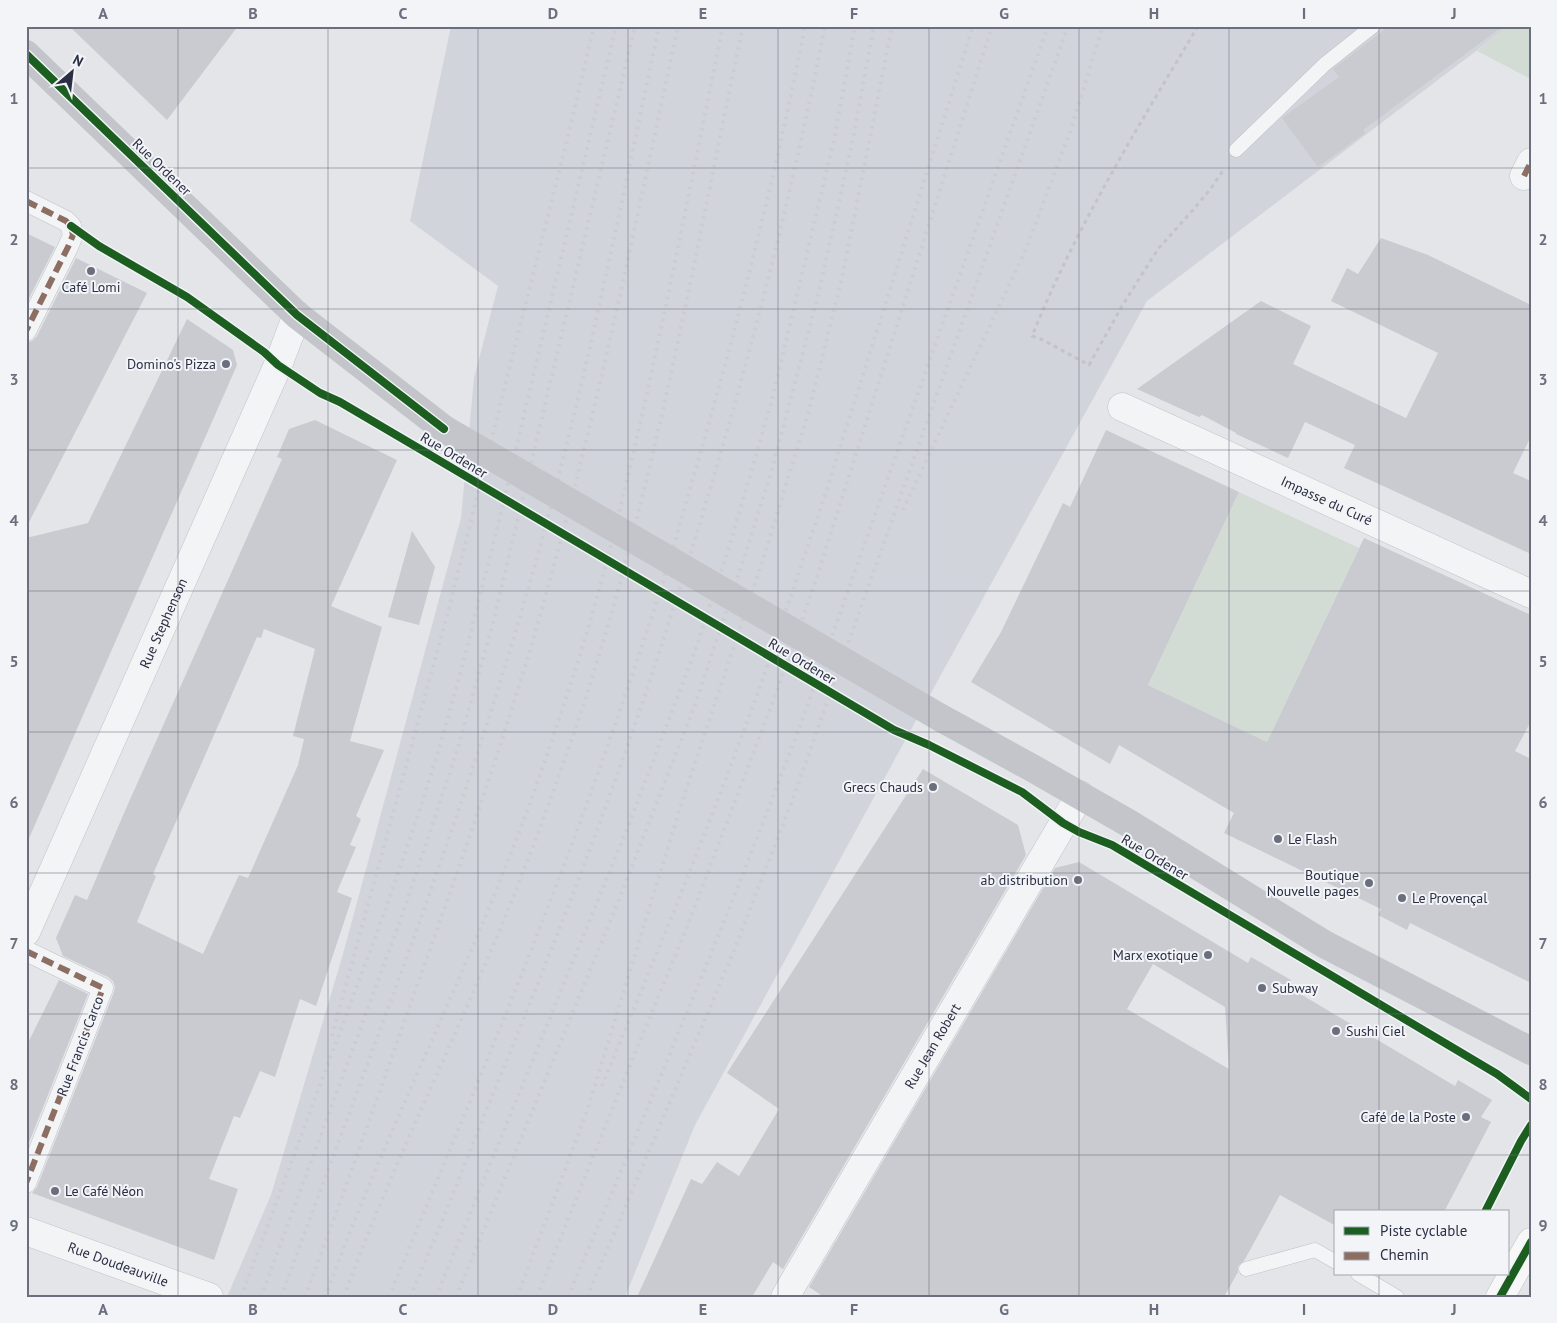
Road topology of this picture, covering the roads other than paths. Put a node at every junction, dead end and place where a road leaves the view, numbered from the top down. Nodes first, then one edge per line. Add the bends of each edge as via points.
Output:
1 (1373, 26) edge
2 (26, 54) edge
3 (1236, 150) road end
4 (26, 201) edge
5 (297, 315) junction
6 (26, 331) edge
7 (1122, 407) dead end
8 (1531, 594) edge
9 (1080, 795) junction
10 (26, 932) edge
11 (26, 952) edge
12 (1531, 1051) edge
13 (26, 1184) edge
14 (26, 1231) edge
15 (1531, 1242) edge
16 (1334, 1261) edge
17 (1246, 1269) dead end
18 (1361, 1276) edge
19 (202, 1294) edge
20 (785, 1297) edge
21 (1398, 1297) edge
22 (1500, 1297) edge

1 - 3 lane via 1325,64
2 - 5 main road, Rue Ordener
4 - 6 street via 56,215 71,226 73,235
5 - 9 main road, Rue Ordener, bridge via 444,429 941,718
5 - 10 street, Rue Stephenson via 278,365
7 - 8 street, Impasse du Curé
9 - 12 main road, Rue Ordener via 1324,944
9 - 20 street, Rue Jean Robert
11 - 13 street, Rue Francis Carco via 102,988
14 - 19 street, Rue Doudeauville
15 - 22 main road
16 - 17 lane via 1315,1250
18 - 21 lane

